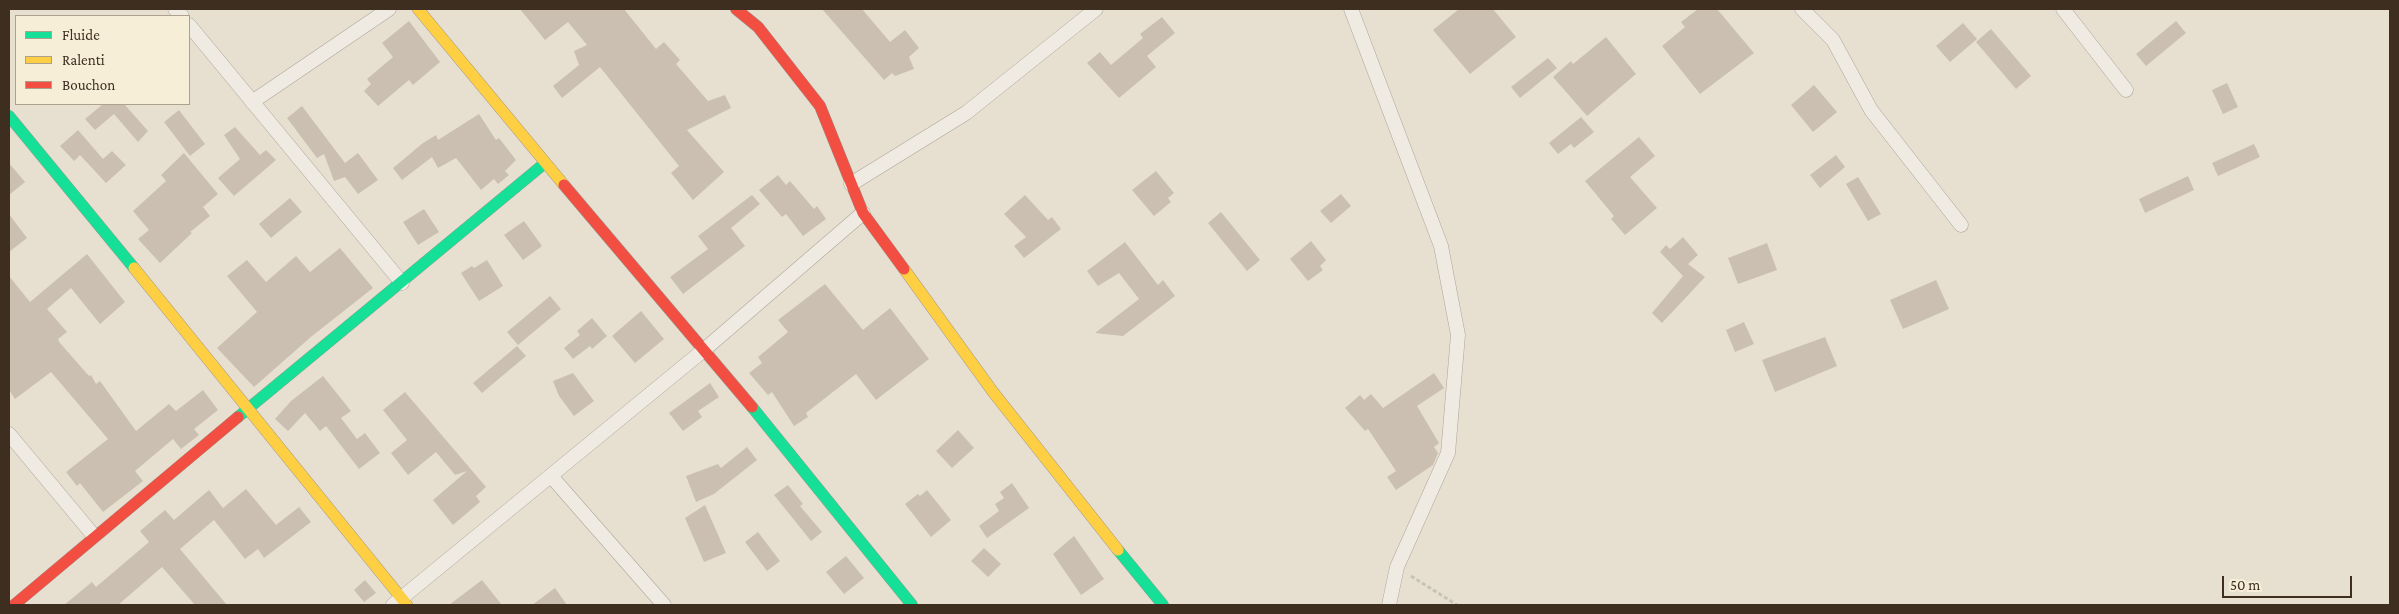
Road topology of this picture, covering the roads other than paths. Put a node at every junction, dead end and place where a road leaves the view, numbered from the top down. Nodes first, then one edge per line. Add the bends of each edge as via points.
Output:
1 (389, 9) edge
2 (418, 9) edge
3 (736, 9) edge
4 (1096, 9) edge
5 (1352, 9) edge
6 (1802, 9) edge
7 (2063, 9) edge
8 (190, 26) edge
9 (2126, 90) dead end
10 (252, 102) junction
11 (9, 116) edge
12 (545, 162) junction
13 (851, 184) junction
14 (863, 214) junction
15 (1961, 225) dead end
16 (402, 283) junction
17 (705, 349) junction
18 (250, 409) junction
19 (9, 434) edge
20 (551, 476) junction
21 (94, 536) junction
22 (400, 603) edge
23 (14, 605) edge
24 (664, 605) edge
25 (912, 605) edge
26 (1163, 605) edge
27 (1389, 605) edge

1 - 10 street
2 - 12 street
3 - 13 street via 758,27 820,106
4 - 13 street via 966,113
5 - 27 street via 1441,246 1458,335 1448,452 1397,568
6 - 15 street via 1833,40 1871,110
7 - 9 street
8 - 10 street
10 - 16 street
11 - 18 street
12 - 16 street
12 - 17 street
13 - 14 street
14 - 17 street
14 - 26 street via 993,392
16 - 18 street
17 - 20 street
17 - 25 street
18 - 21 street
18 - 22 street
19 - 21 street
20 - 22 street
20 - 24 street
21 - 23 street

